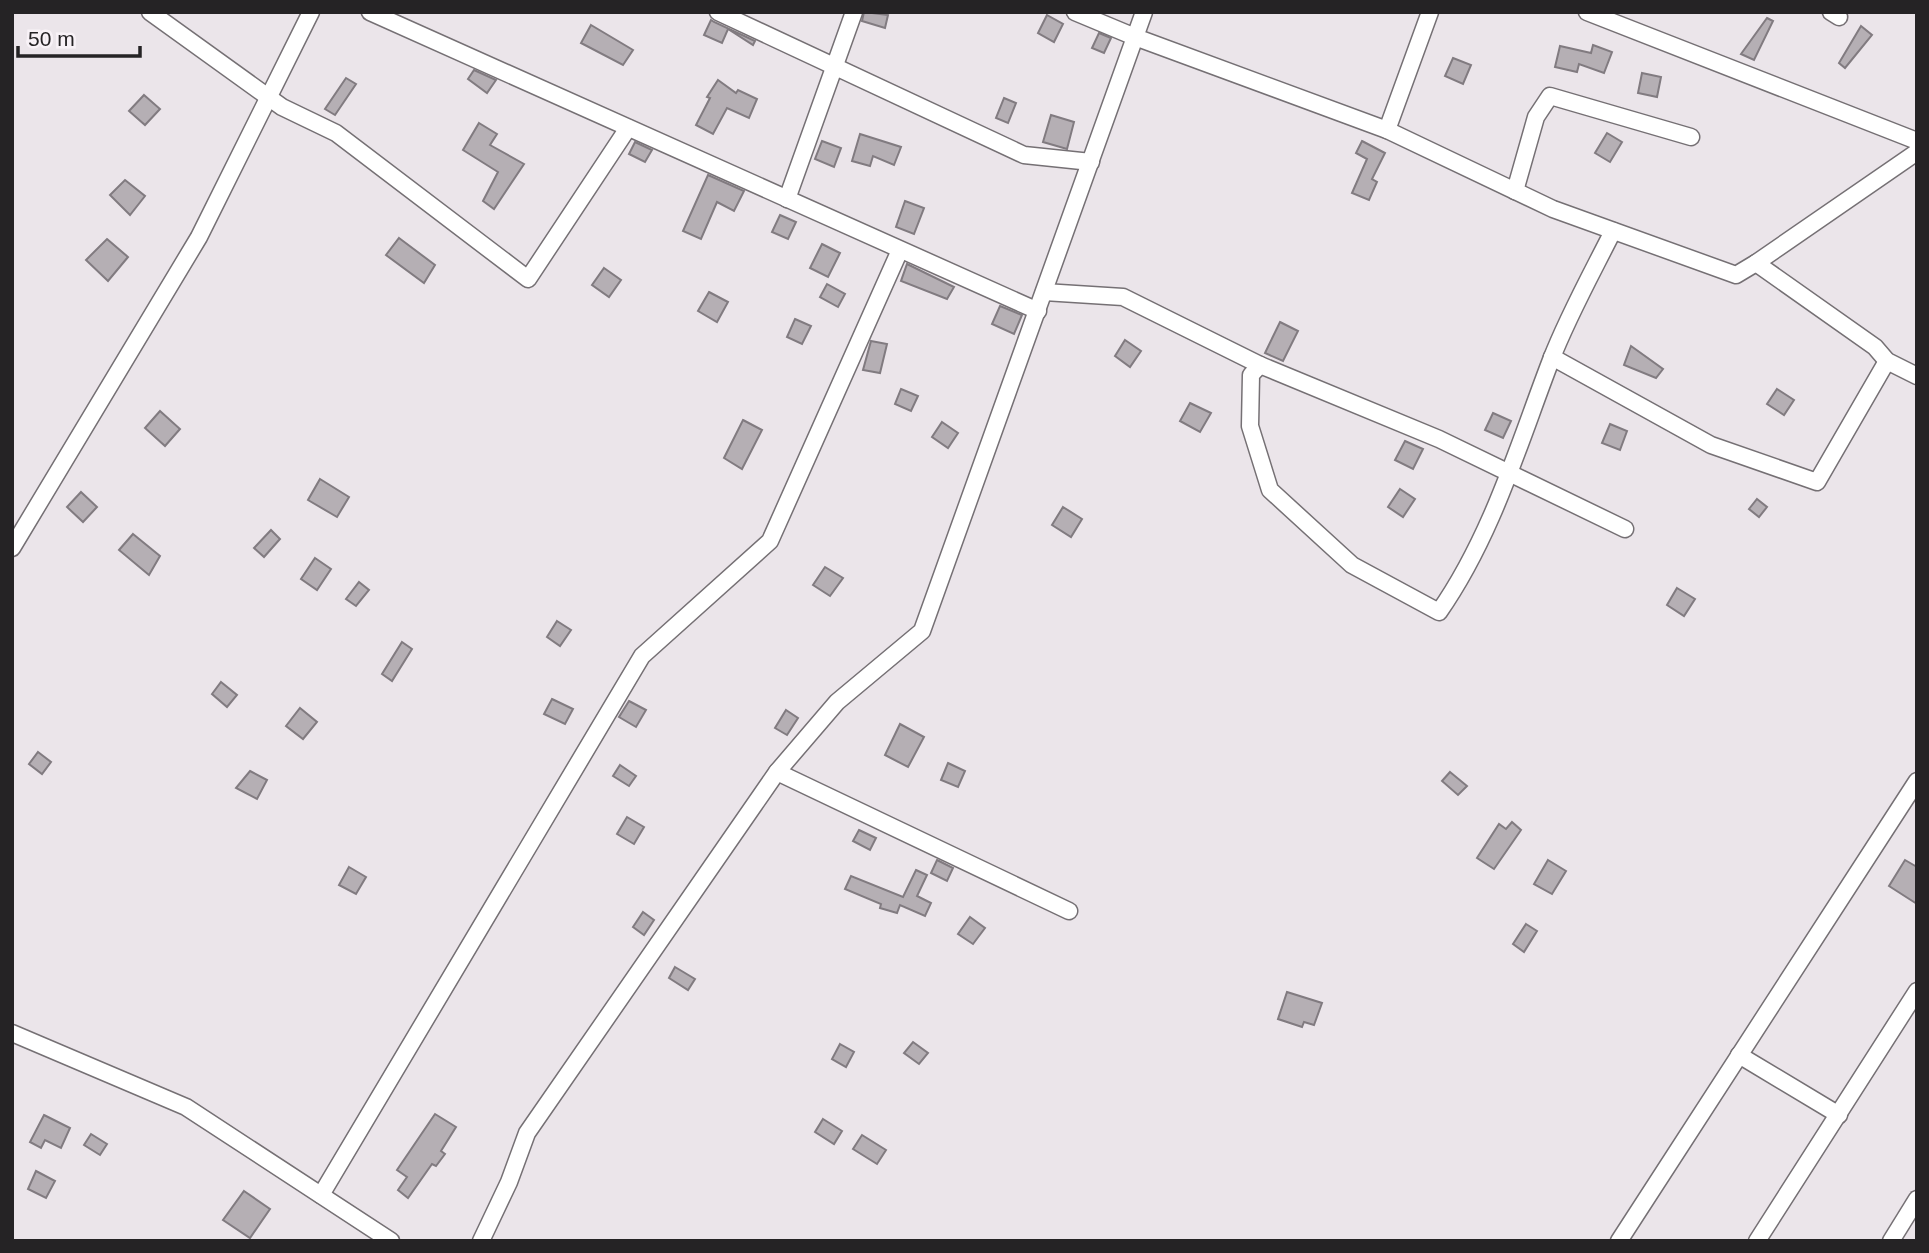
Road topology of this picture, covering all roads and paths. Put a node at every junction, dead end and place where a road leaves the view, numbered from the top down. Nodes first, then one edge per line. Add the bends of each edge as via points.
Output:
1 (150, 12) edge
2 (311, 12) edge
3 (370, 12) edge
4 (719, 12) edge
5 (854, 12) edge
6 (1075, 12) edge
7 (1144, 12) edge
8 (1430, 12) edge
9 (1587, 12) edge
10 (1135, 37) junction
11 (833, 68) junction
12 (269, 97) junction
13 (628, 128) junction
14 (1387, 130) junction
15 (1691, 138) dead end
16 (1917, 141) edge
17 (1917, 152) edge
18 (1091, 162) junction
19 (1515, 191) junction
20 (787, 199) junction
21 (1613, 231) junction
22 (900, 250) junction
23 (1756, 263) junction
24 (1044, 292) junction
25 (1038, 311) junction
26 (1552, 357) junction
27 (1887, 360) junction
28 (1260, 365) junction
29 (1917, 376) edge
30 (1510, 475) junction
31 (1625, 528) dead end
32 (12, 548) edge
33 (777, 772) junction
34 (1917, 781) edge
35 (1069, 911) dead end
36 (1917, 991) edge
37 (12, 1033) edge
38 (1739, 1055) junction
39 (1839, 1115) junction
40 (321, 1195) junction
41 (1917, 1199) edge
42 (391, 1241) edge
43 (481, 1241) edge
44 (1619, 1241) edge
45 (1758, 1241) edge
46 (1891, 1241) edge

1 - 12 street
2 - 12 street
3 - 13 street
4 - 11 street
5 - 11 street
6 - 10 street
7 - 10 street
8 - 14 street
9 - 16 street
10 - 14 street
10 - 18 street
11 - 18 street via 1024,155
11 - 20 street
12 - 13 street via 336,133 528,279
12 - 32 street via 200,237
13 - 20 street
14 - 19 street
15 - 19 street via 1550,96 1536,117
17 - 23 street
18 - 24 street
19 - 21 street
20 - 22 street
21 - 23 street via 1736,275
21 - 26 street
22 - 25 street
22 - 40 street via 770,541 642,656
23 - 27 street
24 - 25 street
24 - 28 street via 1123,297
25 - 33 street via 922,631 837,702
26 - 27 street via 1711,444 1817,482
26 - 30 street
27 - 29 street
28 - 30 street via 1439,439
28 - 30 street via 1251,375 1250,426 1270,490 1352,565 1439,612 1458,585
30 - 31 street
33 - 35 street
33 - 43 street via 527,1133
34 - 38 street
36 - 39 street
37 - 40 street via 186,1107
38 - 39 street
38 - 44 street
39 - 45 street
40 - 42 street
41 - 46 street

